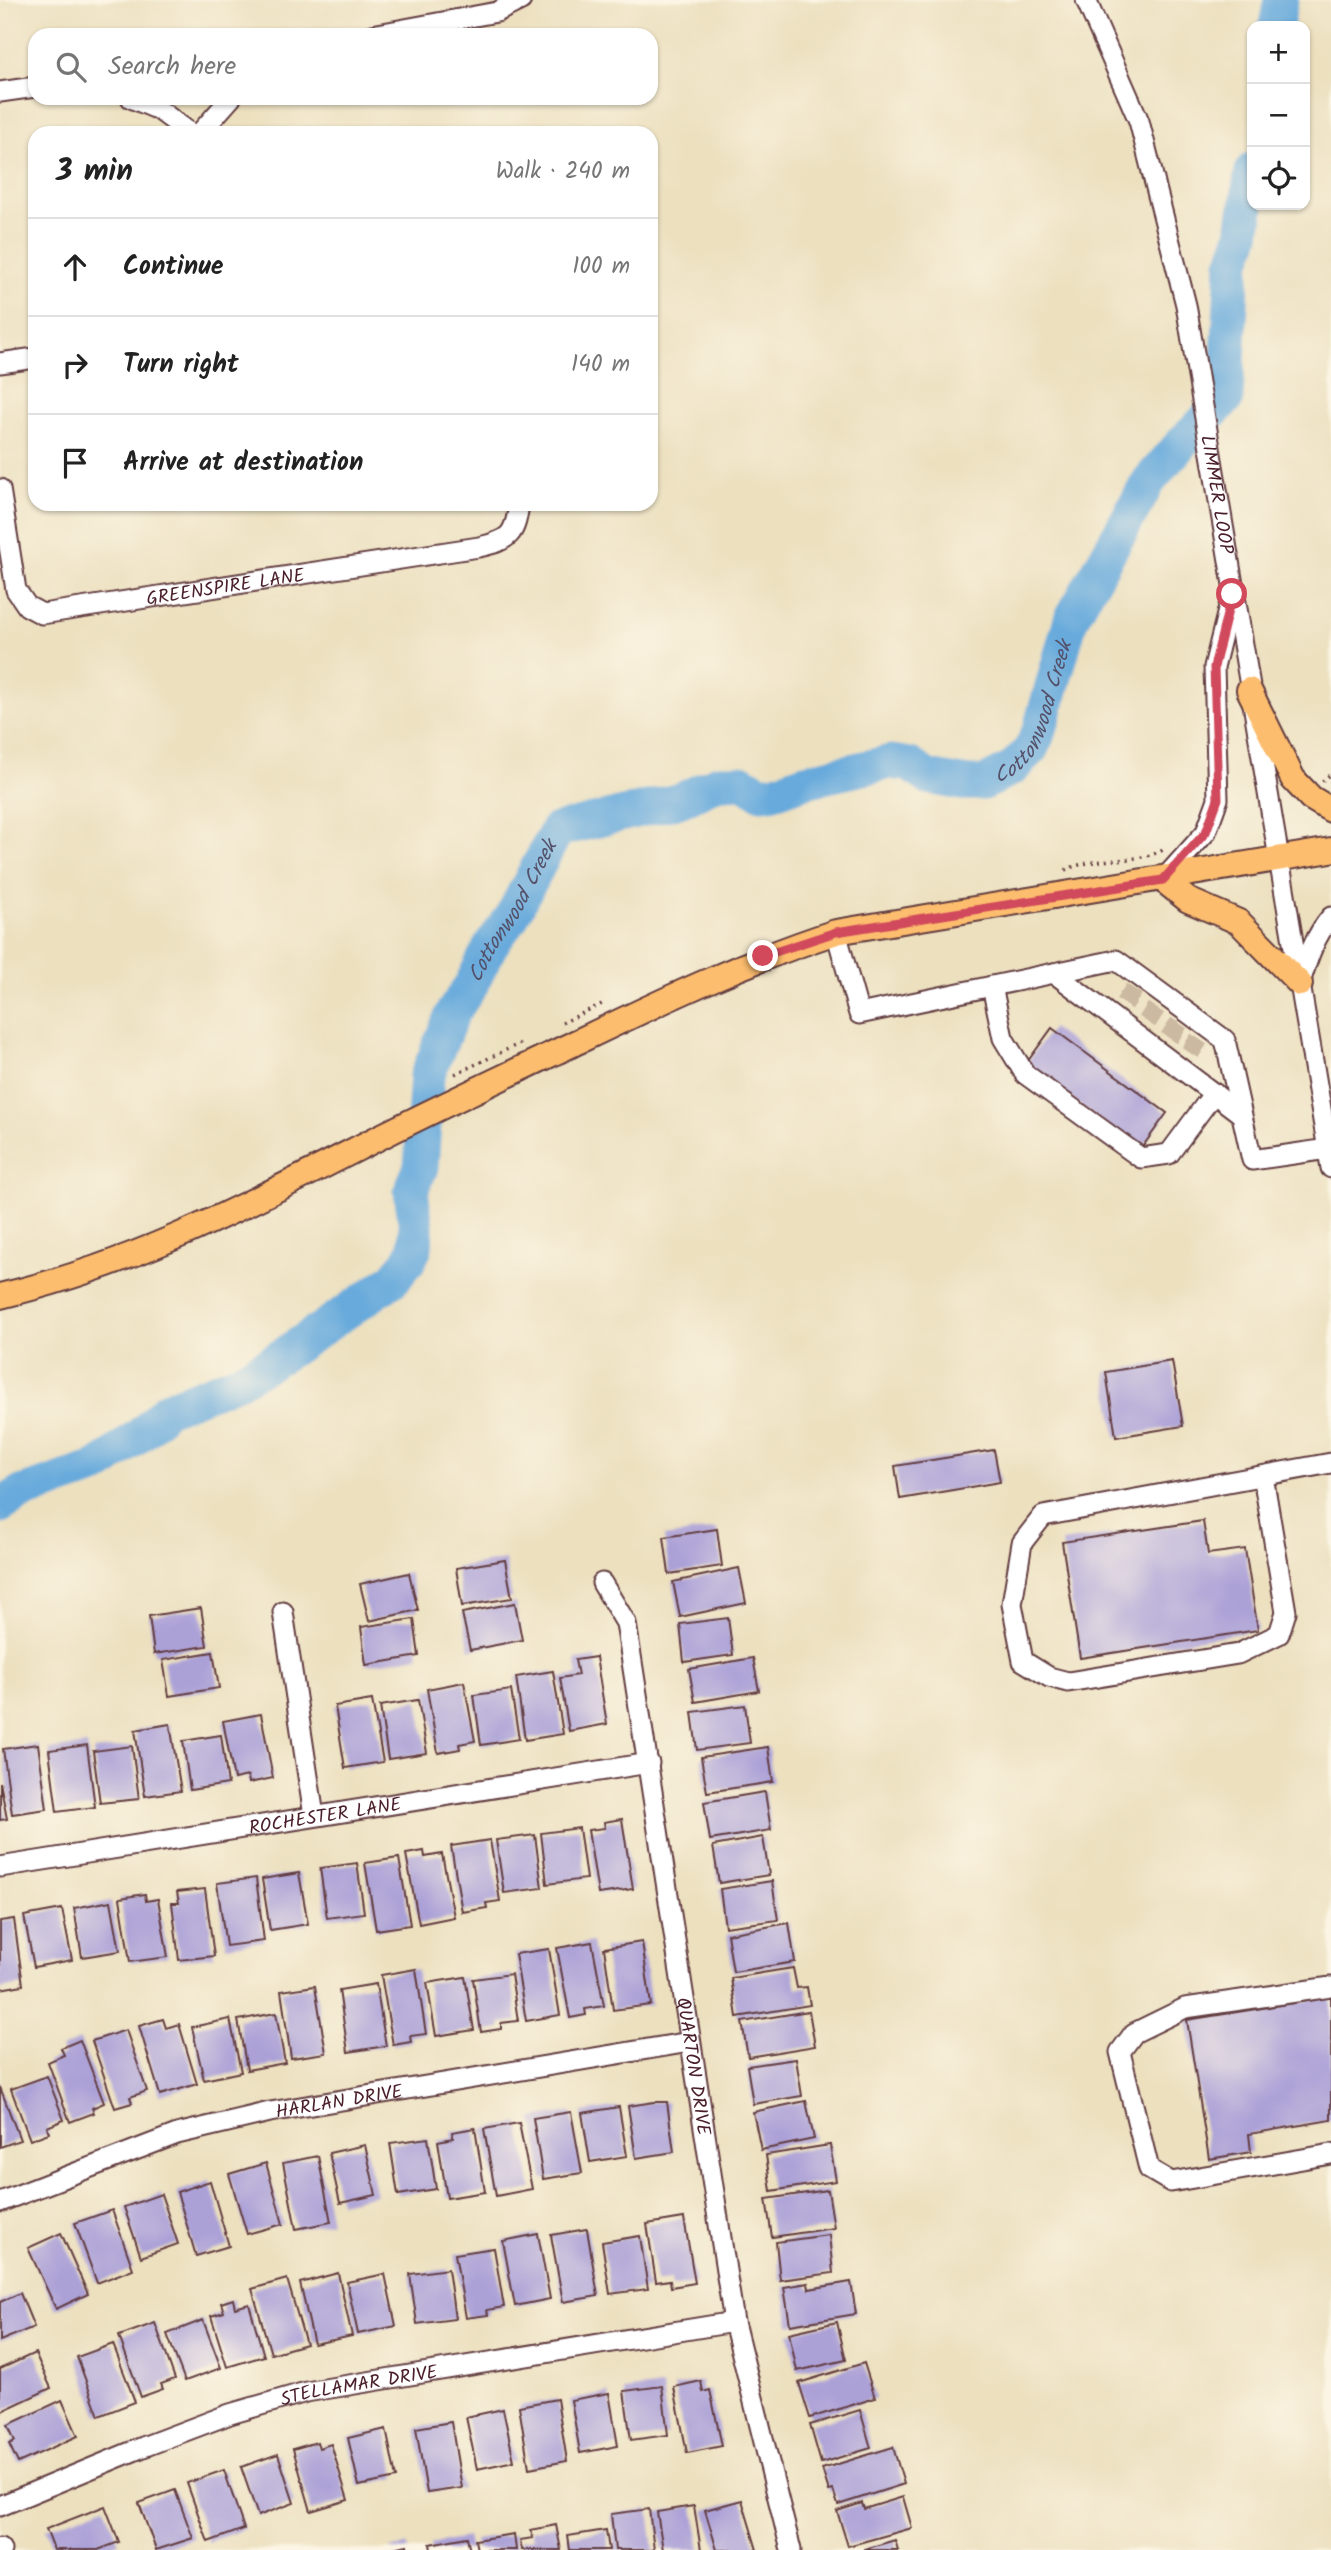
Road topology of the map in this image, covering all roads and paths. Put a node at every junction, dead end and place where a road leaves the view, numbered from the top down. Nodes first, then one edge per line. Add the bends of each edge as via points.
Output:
1 (521, 0) edge
2 (1086, 0) edge
3 (410, 28) edge
4 (28, 88) edge
5 (0, 92) edge
6 (147, 105) edge
7 (224, 105) edge
8 (181, 126) edge
9 (206, 126) edge
10 (28, 359) edge
11 (0, 363) edge
12 (0, 489) edge
13 (518, 511) edge
14 (1232, 594) junction
15 (1250, 690) junction
16 (1331, 810) edge
17 (1331, 850) edge
18 (1278, 860) junction
19 (1163, 880) junction
20 (1331, 918) edge
21 (836, 932) junction
22 (1054, 973) junction
23 (1300, 984) junction
24 (992, 986) junction
25 (1129, 997) junction
26 (1152, 1015) junction
27 (1174, 1031) junction
28 (1194, 1047) junction
29 (1214, 1093) junction
30 (1241, 1114) junction
31 (1329, 1147) edge
32 (0, 1296) edge
33 (1331, 1463) edge
34 (1263, 1476) junction
35 (602, 1583) dead end
36 (283, 1612) dead end
37 (649, 1763) junction
38 (314, 1816) junction
39 (0, 1867) edge
40 (1331, 1987) edge
41 (690, 2042) junction
42 (1331, 2154) edge
43 (0, 2202) edge
44 (734, 2322) junction
45 (0, 2507) edge
46 (791, 2550) edge

1 - 3 street via 497,12
2 - 14 street, LIMMER LOOP via 1139,121 1186,305
4 - 5 street
6 - 8 street
7 - 9 street
10 - 11 street
12 - 13 street, GREENSPIRE LANE via 16,590 27,606 42,614 479,547 503,541 516,526
14 - 15 street, LIMMER LOOP
14 - 19 street via 1214,667 1218,799 1206,832
15 - 16 main road via 1293,779
15 - 18 street, LIMMER LOOP
17 - 18 main road
18 - 19 main road
18 - 23 street, LIMMER LOOP
19 - 21 main road
19 - 23 main road via 1188,900 1239,922
20 - 23 street via 1309,954
21 - 24 street via 859,1014
21 - 32 main road via 740,965 187,1234 58,1281
22 - 24 street
22 - 25 street
22 - 25 street via 1116,960
23 - 31 street, LIMMER LOOP
24 - 29 street via 1003,1038 1025,1074 1141,1158 1169,1154
25 - 26 street
25 - 26 street
26 - 27 street
26 - 27 street
27 - 28 street
27 - 28 street
28 - 29 street
28 - 30 street via 1226,1040
29 - 30 street
30 - 31 street via 1252,1160
33 - 34 street
34 - 34 street via 1043,1516 1022,1543 1012,1604 1023,1661 1049,1677 1068,1682 1238,1654 1279,1634 1286,1612
35 - 37 street, QUARTON DRIVE via 625,1623
36 - 38 street
37 - 38 street, ROCHESTER LANE
37 - 41 street, QUARTON DRIVE
38 - 39 street, ROCHESTER LANE
40 - 42 street via 1185,2008 1134,2033 1120,2052 1149,2169 1171,2182
41 - 43 street, HARLAN DRIVE via 270,2112 177,2134
41 - 44 street, QUARTON DRIVE
44 - 45 street, STELLAMAR DRIVE via 306,2392 142,2447
44 - 46 street, QUARTON DRIVE

